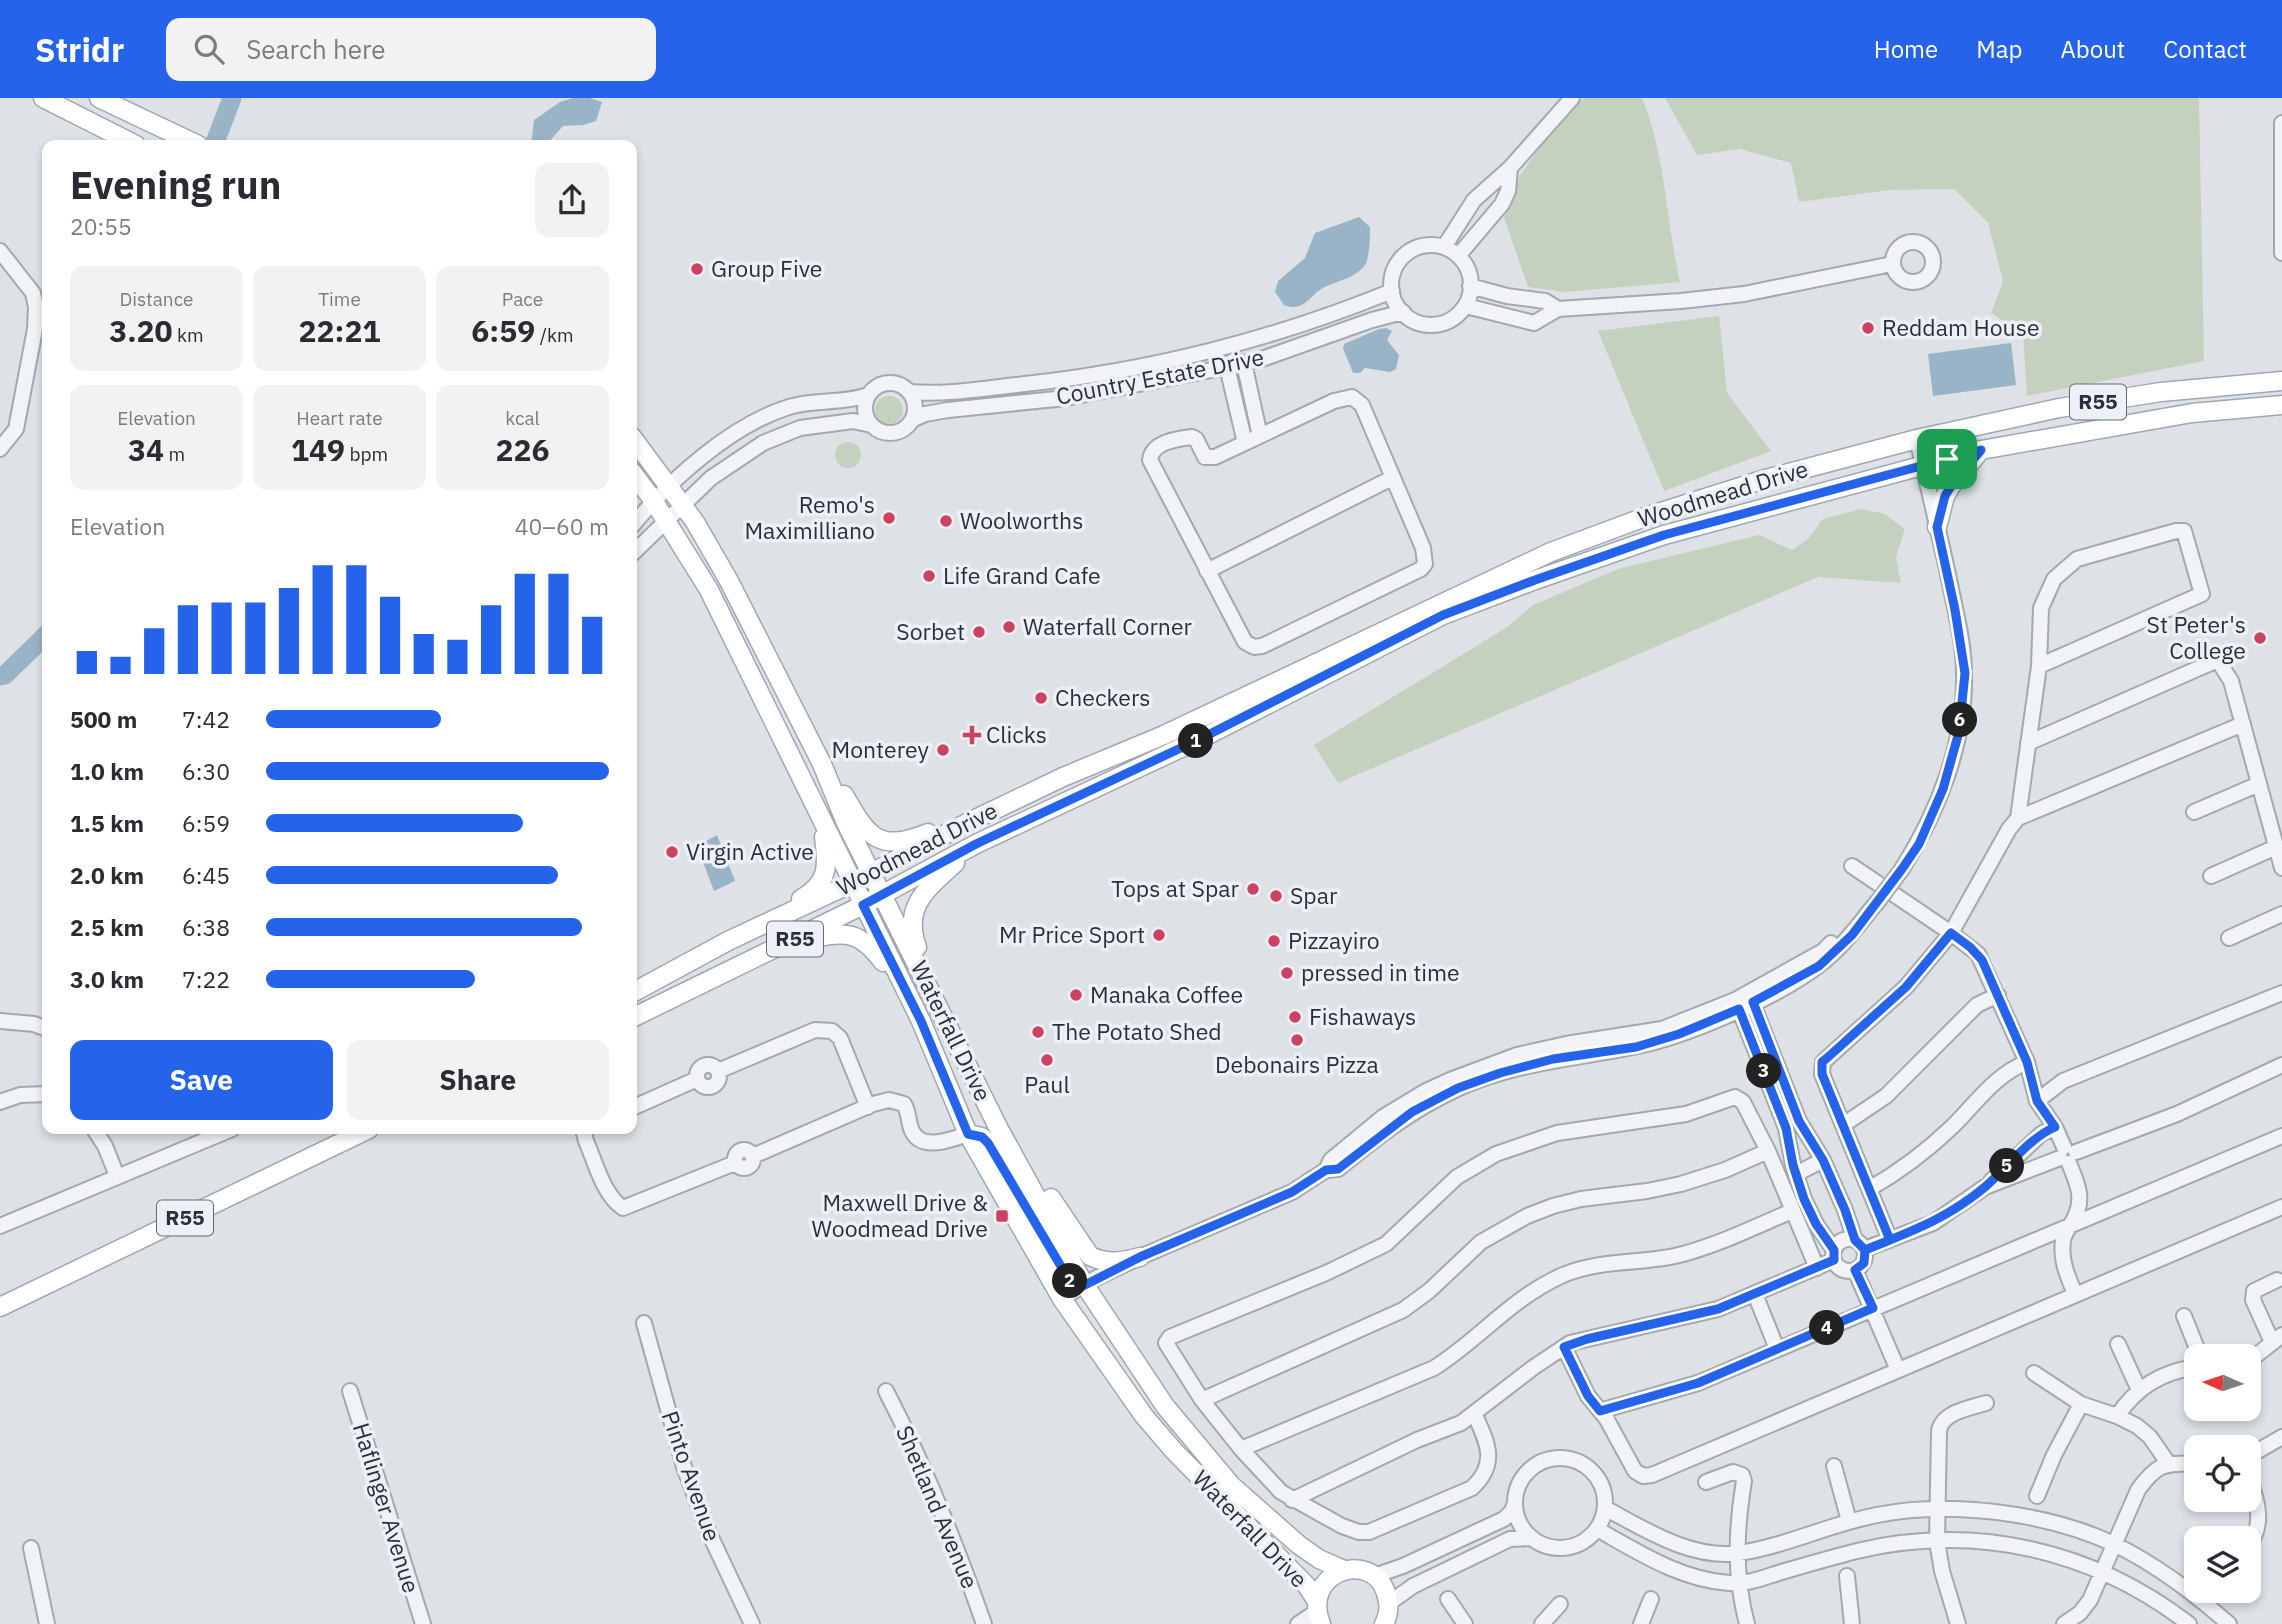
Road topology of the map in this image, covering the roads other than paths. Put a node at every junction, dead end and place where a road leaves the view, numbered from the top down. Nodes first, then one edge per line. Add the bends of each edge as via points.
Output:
1 (43, 98) edge
2 (99, 98) edge
3 (1572, 98) edge
4 (2282, 122) edge
5 (126, 140) edge
6 (187, 140) edge
7 (1510, 168) junction
8 (1444, 247) junction
9 (0, 251) edge
10 (2282, 253) edge
11 (1458, 256) junction
12 (1892, 264) dead end
13 (1470, 286) junction
14 (1392, 291) junction
15 (1466, 306) junction
16 (1558, 309) junction
17 (1403, 312) junction
18 (1241, 344) junction
19 (1220, 350) junction
20 (1235, 364) junction
21 (2282, 381) edge
22 (909, 391) junction
23 (868, 395) junction
24 (2282, 405) edge
25 (912, 420) junction
26 (871, 425) junction
27 (1261, 436) junction
28 (1917, 439) junction
29 (1245, 443) junction
30 (637, 444) edge
31 (0, 450) edge
32 (1981, 450) junction
33 (1923, 465) junction
34 (1392, 478) junction
35 (637, 479) edge
36 (668, 486) junction
37 (653, 500) junction
38 (683, 505) junction
39 (637, 520) edge
40 (665, 520) junction
41 (1937, 527) junction
42 (637, 549) edge
43 (1207, 571) junction
44 (2039, 666) junction
45 (2243, 724) junction
46 (2028, 743) junction
47 (822, 764) junction
48 (2259, 784) junction
49 (813, 802) junction
50 (2194, 812) dead end
51 (2018, 818) junction
52 (967, 823) junction
53 (976, 844) junction
54 (2276, 847) junction
55 (1852, 866) dead end
56 (2282, 868) edge
57 (872, 873) junction
58 (2211, 876) dead end
59 (852, 883) junction
60 (883, 894) junction
61 (863, 905) junction
62 (2282, 914) edge
63 (1951, 933) junction
64 (2229, 938) dead end
65 (728, 941) junction
66 (727, 974) junction
67 (927, 982) junction
68 (637, 990) edge
69 (2282, 993) edge
70 (1998, 995) junction
71 (1751, 998) junction
72 (1737, 1005) junction
73 (637, 1016) edge
74 (0, 1021) edge
75 (921, 1021) junction
76 (42, 1027) edge
77 (2027, 1062) junction
78 (2282, 1065) edge
79 (42, 1094) edge
80 (2037, 1101) junction
81 (0, 1102) edge
82 (637, 1106) edge
83 (868, 1107) junction
84 (1793, 1125) junction
85 (1843, 1125) junction
86 (2055, 1127) junction
87 (999, 1129) junction
88 (97, 1134) edge
89 (220, 1134) edge
90 (359, 1134) edge
91 (584, 1134) edge
92 (968, 1134) junction
93 (2282, 1136) edge
94 (1768, 1151) junction
95 (2067, 1155) junction
96 (1823, 1160) junction
97 (1796, 1174) junction
98 (117, 1177) junction
99 (1985, 1187) junction
100 (1869, 1189) junction
101 (2282, 1207) edge
102 (1792, 1212) junction
103 (2071, 1223) junction
104 (0, 1226) edge
105 (1890, 1240) junction
106 (1860, 1245) junction
107 (1834, 1255) junction
108 (1140, 1257) junction
109 (1816, 1268) junction
110 (1855, 1270) junction
111 (2277, 1280) dead end
112 (1074, 1291) junction
113 (1755, 1294) junction
114 (2075, 1294) junction
115 (0, 1307) edge
116 (1873, 1308) junction
117 (2184, 1317) dead end
118 (644, 1323) dead end
119 (2277, 1338) edge
120 (2118, 1344) dead end
121 (2195, 1344) edge
122 (1564, 1347) junction
123 (1777, 1349) junction
124 (2261, 1351) edge
125 (2184, 1368) edge
126 (1898, 1370) junction
127 (2034, 1373) dead end
128 (2139, 1390) junction
129 (350, 1391) dead end
130 (886, 1391) dead end
131 (1202, 1400) junction
132 (1986, 1403) dead end
133 (2081, 1404) junction
134 (1600, 1411) junction
135 (1474, 1413) junction
136 (2118, 1416) junction
137 (2282, 1437) edge
138 (1241, 1449) junction
139 (2261, 1449) edge
140 (2168, 1463) junction
141 (2184, 1463) edge
142 (1833, 1466) dead end
143 (1706, 1482) dead end
144 (2037, 1496) dead end
145 (1292, 1500) junction
146 (1515, 1503) junction
147 (1605, 1508) junction
148 (1936, 1509) junction
149 (1849, 1521) junction
150 (1597, 1529) junction
151 (1532, 1538) junction
152 (1937, 1541) junction
153 (2115, 1545) junction
154 (31, 1548) dead end
155 (1738, 1553) junction
156 (1343, 1570) junction
157 (2104, 1573) junction
158 (1374, 1576) junction
159 (1847, 1576) dead end
160 (1739, 1584) junction
161 (1448, 1599) dead end
162 (1651, 1599) dead end
163 (1560, 1604) dead end
164 (1318, 1612) edge
165 (1388, 1618) edge
166 (47, 1624) edge
167 (424, 1624) edge
168 (752, 1624) edge
169 (984, 1624) edge
170 (1298, 1624) edge
171 (1465, 1624) edge
172 (1542, 1624) edge
173 (1641, 1624) edge
174 (1747, 1624) edge
175 (1852, 1624) edge
176 (1958, 1624) edge
177 (2064, 1624) edge
178 (2189, 1624) edge
179 (2229, 1624) edge

1 - 5 main road
2 - 6 main road
3 - 7 street
4 - 10 street
7 - 8 street via 1474,200
7 - 11 street via 1502,204
8 - 11 street
8 - 14 street via 1413,249 1400,260
9 - 31 street via 33,293 36,307 16,429
11 - 13 street
12 - 16 street via 1744,294
13 - 15 street
13 - 16 street via 1545,301
14 - 17 street
14 - 18 street, Country Estate Drive
15 - 16 street via 1530,323
15 - 17 street via 1458,316 1436,325 1423,325
17 - 20 street, Country Estate Drive
18 - 19 street, Country Estate Drive
18 - 20 street
19 - 20 street
19 - 22 street, Country Estate Drive via 1049,382 937,393
20 - 25 street, Country Estate Drive via 1066,398 948,410
20 - 27 street
20 - 29 street
21 - 28 main road, Woodmead Drive / R55 via 2161,392 2059,408
22 - 23 street via 885,383
22 - 25 street via 915,405
23 - 26 street via 865,411
23 - 36 street via 792,406 769,415 740,429
24 - 32 main road, Woodmead Drive / R55 via 2192,413
25 - 26 street via 893,433
26 - 38 street via 853,421 819,425 776,437 722,471
27 - 29 street
27 - 34 street via 1352,397 1362,405
28 - 33 street
28 - 52 main road, Woodmead Drive / R55 via 1762,480 1551,552
29 - 43 street via 1209,458 1196,439 1187,438 1156,447 1150,457
30 - 36 main road, Waterfall Drive
32 - 33 main road, Woodmead Drive / R55
32 - 41 main road via 1945,496
33 - 41 street
33 - 53 main road, Woodmead Drive / R55 via 1664,535 1443,615 1200,739
34 - 43 street
34 - 43 street via 1423,548 1426,562 1421,569 1258,648 1245,642
35 - 37 main road, Waterfall Drive
36 - 37 street
36 - 38 main road, Waterfall Drive
37 - 39 street
37 - 40 main road, Waterfall Drive
38 - 40 street
38 - 47 main road, Waterfall Drive via 724,571
40 - 42 street
40 - 49 main road, Waterfall Drive via 709,590
41 - 71 street, bridge via 1965,673 1959,732 1943,789 1919,844 1852,935 1819,966
44 - 44 street via 2041,608 2054,579 2077,559 2184,531 2202,594
44 - 46 street
45 - 46 street via 2231,681 2224,667 2213,662
45 - 48 street
45 - 51 street
46 - 51 street
47 - 52 main road via 878,839 900,843
47 - 57 main road, Waterfall Drive
48 - 50 street
48 - 54 street
49 - 59 main road, Waterfall Drive
49 - 65 main road via 827,861 819,885
51 - 63 street
52 - 57 main road, Woodmead Drive / R55
53 - 60 main road, Woodmead Drive / R55
53 - 67 main road via 931,885 916,906 912,926
54 - 56 street
54 - 58 street
55 - 63 street
57 - 59 main road, Woodmead Drive / R55
57 - 60 main road, Waterfall Drive
59 - 61 main road, Waterfall Drive
59 - 65 main road, Woodmead Drive / R55
60 - 61 main road, Woodmead Drive / R55
60 - 67 main road, Waterfall Drive
61 - 66 main road, Woodmead Drive / R55
61 - 75 main road, Waterfall Drive
62 - 64 street
63 - 70 street via 1978,954
63 - 85 street via 1906,987 1822,1062 1822,1074
65 - 68 main road, Woodmead Drive / R55
66 - 73 main road, Woodmead Drive / R55
66 - 75 main road via 797,942 850,934 872,947
67 - 87 main road, Waterfall Drive
69 - 80 street via 2063,1081
70 - 77 street
70 - 85 street via 1977,1005 1886,1096
71 - 72 street
71 - 84 street
72 - 84 street
72 - 108 street via 1679,1034 1636,1047 1553,1059 1458,1088 1412,1112 1338,1169 1326,1170 1282,1197
74 - 76 street
75 - 92 main road, Waterfall Drive
77 - 80 street
77 - 100 street via 2003,1073 1950,1128
78 - 95 street via 2177,1114
79 - 81 street
80 - 86 street
82 - 83 street via 698,1079 710,1087 718,1081 718,1071 815,1030 832,1031 840,1038
83 - 91 street via 753,1156 747,1168 735,1163 623,1208 605,1184
83 - 92 street via 889,1100 901,1102 913,1134 925,1142
84 - 96 street
84 - 97 street
85 - 100 street
86 - 95 street
86 - 99 street via 2041,1134
87 - 108 main road via 1014,1140 1090,1256 1107,1261
87 - 112 main road, Waterfall Drive
88 - 98 street
89 - 98 street
90 - 115 main road, R55
92 - 112 main road, Waterfall Drive
93 - 103 street
94 - 102 street
94 - 131 street via 1681,1184 1588,1198 1527,1216 1481,1242 1403,1310
94 - 131 street via 1743,1102 1735,1097 1685,1114 1557,1133 1496,1154 1457,1177 1386,1244 1170,1338 1167,1347
95 - 99 street
95 - 103 street via 2081,1197
96 - 97 street
96 - 106 street
97 - 107 street
98 - 104 street
99 - 105 street via 1933,1223
100 - 105 street
101 - 114 street
102 - 109 street
102 - 138 street via 1684,1254 1596,1264 1562,1276 1511,1305 1434,1368
103 - 114 street via 2062,1255
103 - 116 street
105 - 106 street
106 - 107 street via 1844,1239
106 - 110 street via 1864,1263
107 - 109 street
107 - 110 street via 1840,1269
108 - 112 street
109 - 113 street
110 - 116 street
111 - 119 street via 2252,1294
112 - 156 main road, Waterfall Drive via 1231,1485 1298,1545
112 - 164 main road, Waterfall Drive via 1113,1374 1159,1433 1296,1574
113 - 122 street via 1701,1314
113 - 123 street
114 - 126 street
116 - 123 street
116 - 126 street
117 - 121 street
118 - 168 street, Pinto Avenue via 684,1467
119 - 124 street
120 - 128 street
122 - 134 street
122 - 135 street
123 - 134 street via 1698,1383
125 - 128 street
126 - 134 street via 1652,1475 1635,1471
127 - 133 street
128 - 136 street
129 - 167 street, Haflinger Avenue
130 - 169 street, Shetland Avenue via 939,1500
131 - 138 street
132 - 148 street via 1949,1416 1940,1424
133 - 136 street
133 - 144 street
135 - 145 street
135 - 145 street via 1489,1463 1472,1488 1369,1532 1342,1525
136 - 140 street via 2150,1437
137 - 139 street
138 - 145 street
140 - 141 street
140 - 153 street via 2138,1490
142 - 149 street
143 - 155 street via 1732,1472 1742,1475
146 - 147 street via 1525,1475 1534,1466 1559,1457 1584,1464 1593,1472 1601,1483
146 - 151 street via 1519,1522
146 - 158 street via 1504,1519
147 - 150 street
147 - 155 street via 1645,1530 1704,1552
148 - 149 street
148 - 152 street
148 - 153 street via 2021,1516
149 - 155 street
150 - 151 street via 1572,1547 1551,1547
150 - 160 street via 1694,1578
151 - 165 street via 1510,1539 1413,1586
152 - 157 street via 2020,1546
152 - 160 street via 1857,1551
152 - 176 street
153 - 157 street
153 - 179 street via 2175,1579
154 - 166 street
155 - 160 street
156 - 158 main road, Waterfall Drive
156 - 164 main road via 1326,1581
157 - 177 street via 2085,1609
157 - 178 street
158 - 165 main road via 1384,1587
159 - 175 street
160 - 174 street
161 - 171 street
162 - 173 street
163 - 172 street
164 - 170 street

